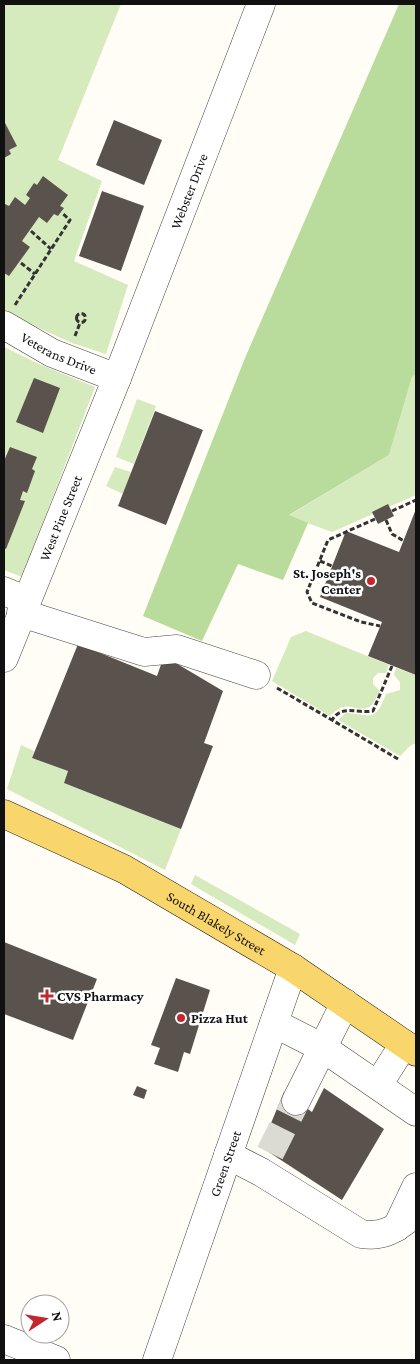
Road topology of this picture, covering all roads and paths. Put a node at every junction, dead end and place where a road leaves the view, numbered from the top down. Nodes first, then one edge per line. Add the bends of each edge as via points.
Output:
1 (261, 4) edge
2 (62, 213) dead end
3 (31, 231) dead end
4 (51, 249) junction
5 (21, 263) dead end
6 (35, 274) junction
7 (9, 316) edge
8 (80, 323) dead end
9 (72, 343) dead end
10 (117, 378) junction
11 (416, 500) edge
12 (392, 511) dead end
13 (375, 519) dead end
14 (386, 520) dead end
15 (404, 541) dead end
16 (320, 561) junction
17 (332, 566) dead end
18 (17, 601) edge
19 (380, 626) dead end
20 (4, 658) edge
21 (392, 666) dead end
22 (263, 680) joint
23 (332, 720) junction
24 (398, 759) dead end
25 (4, 814) edge
26 (293, 968) junction
27 (345, 1003) junction
28 (274, 1023) junction
29 (323, 1048) junction
30 (410, 1048) edge
31 (378, 1085) junction
32 (296, 1101) tunnel mouth
33 (416, 1110) edge
34 (228, 1155) junction
35 (416, 1187) edge
36 (410, 1226) edge
37 (4, 1339) edge
38 (56, 1360) edge
39 (157, 1360) edge

1 - 10 street, Webster Drive
2 - 4 path via 70,220
3 - 4 path
4 - 6 path
5 - 6 path
6 - 7 path
7 - 10 street, Veterans Drive via 52,353
8 - 9 path
10 - 18 street, West Pine Street
11 - 12 path
13 - 16 path via 328,540
14 - 15 path via 392,534
16 - 17 path
16 - 19 path via 308,592 312,603
18 - 20 street, West Pine Street
18 - 22 street via 144,652 177,649
21 - 23 path via 373,711 344,710
22 - 23 path
23 - 24 path
25 - 26 main road, South Blakely Street via 124,869
26 - 27 main road, South Blakely Street
26 - 28 street, Green Street
27 - 29 street
27 - 30 main road, South Blakely Street
28 - 29 street
28 - 34 street, Green Street
29 - 31 street
29 - 32 street
30 - 31 street
31 - 33 street
34 - 36 street via 266,1162 361,1234 376,1236
34 - 39 street, Green Street
35 - 36 street
37 - 38 street

